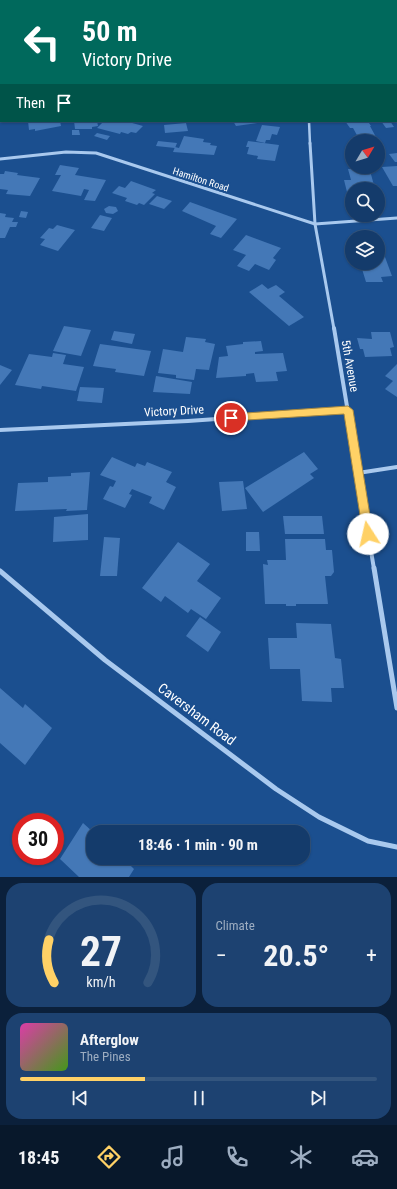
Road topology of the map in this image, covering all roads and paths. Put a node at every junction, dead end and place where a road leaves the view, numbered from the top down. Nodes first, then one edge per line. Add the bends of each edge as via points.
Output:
1 (309, 122) edge
2 (0, 159) edge
3 (397, 218) edge
4 (315, 224) junction
5 (348, 410) junction
6 (0, 430) edge
7 (397, 467) edge
8 (358, 473) junction
9 (0, 571) edge
10 (397, 708) edge
11 (397, 847) edge

1 - 4 street, 5th Avenue
2 - 4 street, Hamilton Road via 66,152 96,153
3 - 4 street, Hamilton Road
4 - 5 street, 5th Avenue
5 - 6 street, Victory Drive
5 - 8 street, 5th Avenue
7 - 8 street
8 - 10 street, 5th Avenue
9 - 11 street, Caversham Road via 105,660 276,789 319,817 368,841

